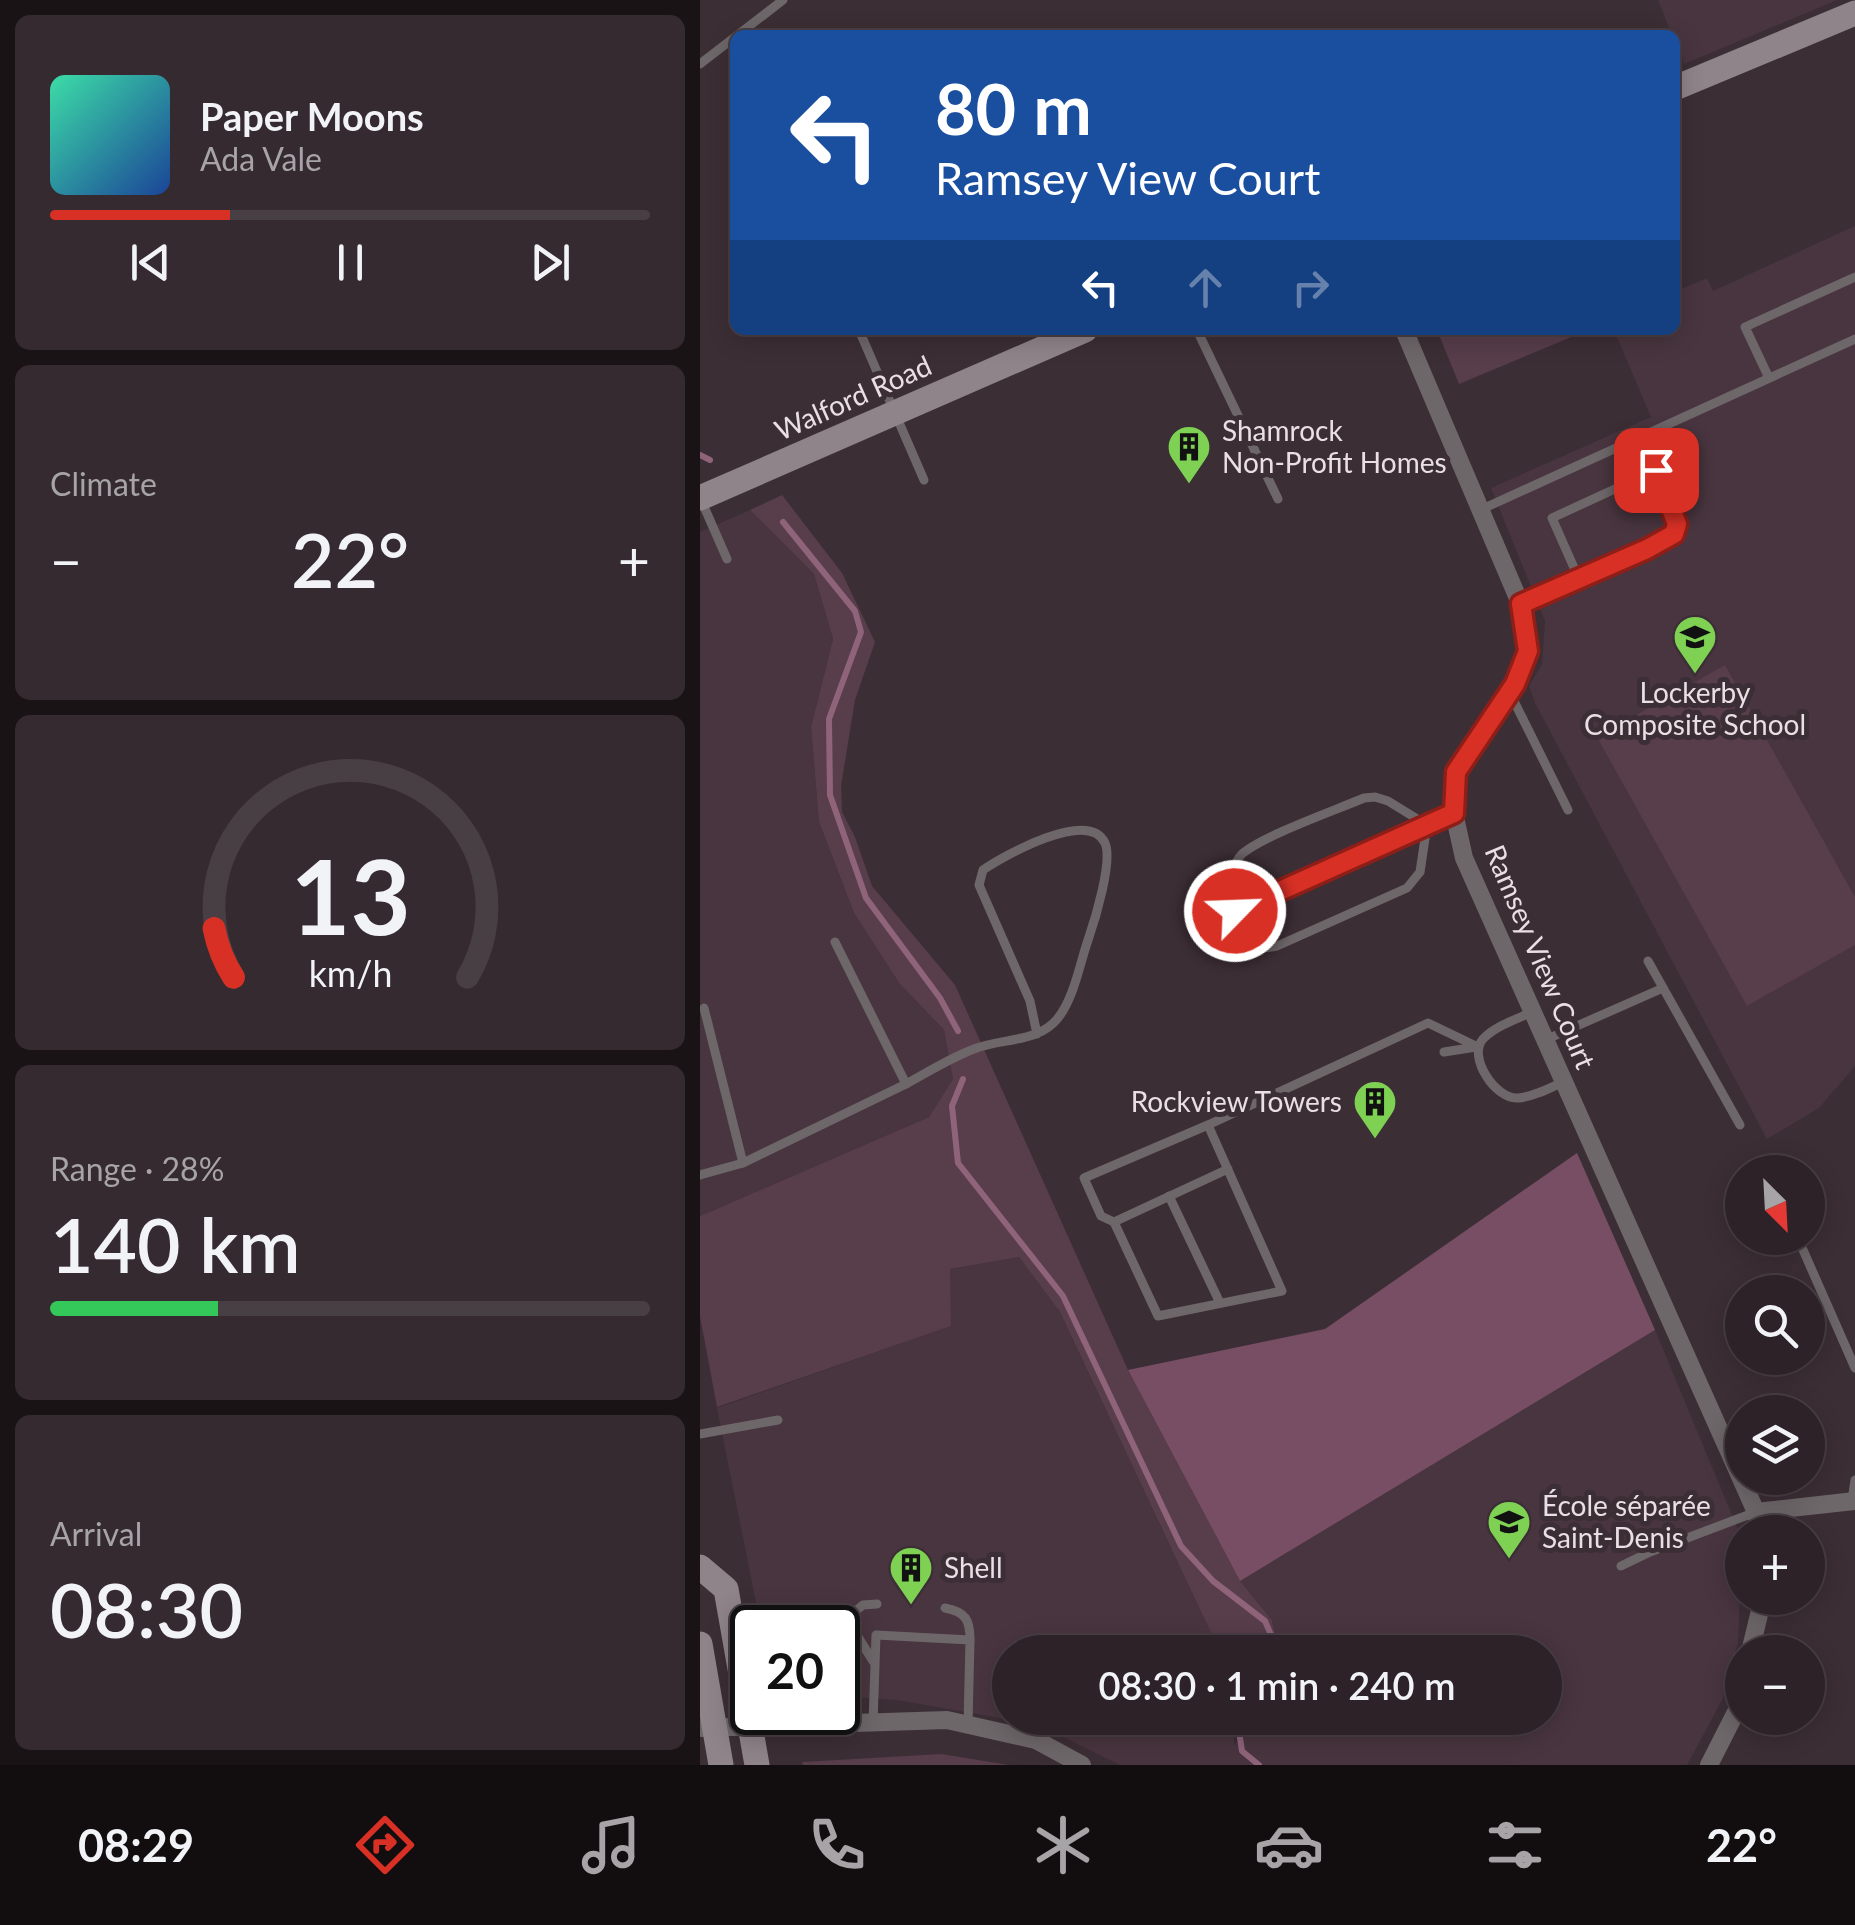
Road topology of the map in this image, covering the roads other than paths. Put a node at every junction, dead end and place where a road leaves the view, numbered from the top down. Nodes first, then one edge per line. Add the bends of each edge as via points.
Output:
1 (783, 0) edge
2 (1855, 12) edge
3 (744, 30) edge
4 (730, 41) edge
5 (700, 64) edge
6 (1680, 86) edge
7 (1855, 277) edge
8 (861, 335) edge
9 (1073, 335) edge
10 (1199, 335) edge
11 (1406, 335) edge
12 (1855, 339) edge
13 (1768, 378) junction
14 (895, 411) junction
15 (1640, 435) junction
16 (1656, 470) junction
17 (924, 480) dead end
18 (700, 498) edge
19 (1278, 498) dead end
20 (1480, 510) junction
21 (726, 559) dead end
22 (1579, 579) junction
23 (1521, 604) junction
24 (1510, 692) junction
25 (1568, 810) dead end
26 (1454, 813) junction
27 (1427, 825) junction
28 (1235, 911) junction
29 (835, 942) dead end
30 (1648, 961) dead end
31 (1663, 988) junction
32 (704, 1008) dead end
33 (1532, 1012) junction
34 (1038, 1034) junction
35 (1545, 1040) junction
36 (1478, 1047) junction
37 (1444, 1052) dead end
38 (1564, 1082) junction
39 (906, 1084) junction
40 (1208, 1125) junction
41 (1740, 1125) dead end
42 (742, 1163) junction
43 (1228, 1169) junction
44 (700, 1175) edge
45 (1169, 1196) junction
46 (1114, 1222) junction
47 (1805, 1255) edge
48 (1220, 1303) junction
49 (1855, 1368) edge
50 (778, 1420) dead end
51 (700, 1434) edge
52 (1855, 1480) edge
53 (1854, 1501) edge
54 (1756, 1512) junction
55 (1757, 1515) edge
56 (1620, 1566) dead end
57 (700, 1567) edge
58 (876, 1604) dead end
59 (945, 1608) dead end
60 (730, 1613) edge
61 (970, 1640) junction
62 (700, 1644) edge
63 (875, 1664) junction
64 (873, 1722) junction
65 (860, 1723) edge
66 (968, 1724) junction
67 (708, 1728) edge
68 (1725, 1734) edge
69 (751, 1735) edge
70 (1037, 1735) edge
71 (1040, 1735) edge
72 (1036, 1740) junction
73 (721, 1765) edge
74 (757, 1765) edge
75 (1082, 1765) edge
76 (1709, 1765) edge

1 - 3 lane
2 - 6 street
4 - 5 lane
7 - 13 lane via 1745,326
8 - 14 lane
9 - 14 street, Walford Road
10 - 19 lane
11 - 20 street, Ramsey View Court
12 - 13 lane
13 - 15 lane
14 - 17 lane
14 - 18 street, Walford Road
15 - 16 lane
15 - 20 lane
16 - 22 lane via 1677,524 1674,534
16 - 22 lane via 1552,518
18 - 21 lane
20 - 23 street, Ramsey View Court
22 - 23 lane
23 - 24 street, Ramsey View Court via 1528,651
24 - 25 lane
24 - 26 street, Ramsey View Court via 1456,772
26 - 27 lane
26 - 33 street, Ramsey View Court via 1464,858
27 - 28 lane
27 - 28 lane via 1388,801 1364,798 1258,844 1234,866
27 - 28 lane via 1420,872 1407,888 1265,949 1250,944
29 - 39 lane
30 - 31 lane
31 - 35 lane
31 - 41 lane
32 - 42 lane
33 - 35 street, Ramsey View Court
33 - 36 lane
34 - 34 lane via 1058,1018 1096,918 1108,854 1096,832 1051,836 983,870 980,885
34 - 39 lane via 978,1047
35 - 38 street, Ramsey View Court
36 - 37 lane
36 - 38 lane via 1494,1086 1506,1096
36 - 40 lane via 1428,1023
38 - 54 street, Ramsey View Court
39 - 42 lane
40 - 43 lane
40 - 46 lane via 1084,1178 1101,1216
42 - 44 lane
43 - 45 lane
43 - 48 lane via 1282,1291
45 - 46 lane
45 - 48 lane
46 - 48 lane via 1158,1316
47 - 49 lane
50 - 51 lane
52 - 53 lane
53 - 54 street
54 - 55 street, Ramsey View Court
54 - 56 lane
57 - 60 street via 726,1590
58 - 63 lane via 853,1613
59 - 61 lane via 964,1615
61 - 63 lane via 876,1636
61 - 66 lane
62 - 67 street
63 - 64 lane
64 - 65 street
64 - 66 street
66 - 72 street
67 - 73 street
68 - 76 street
69 - 74 street
70 - 72 lane
71 - 72 lane
72 - 75 street

